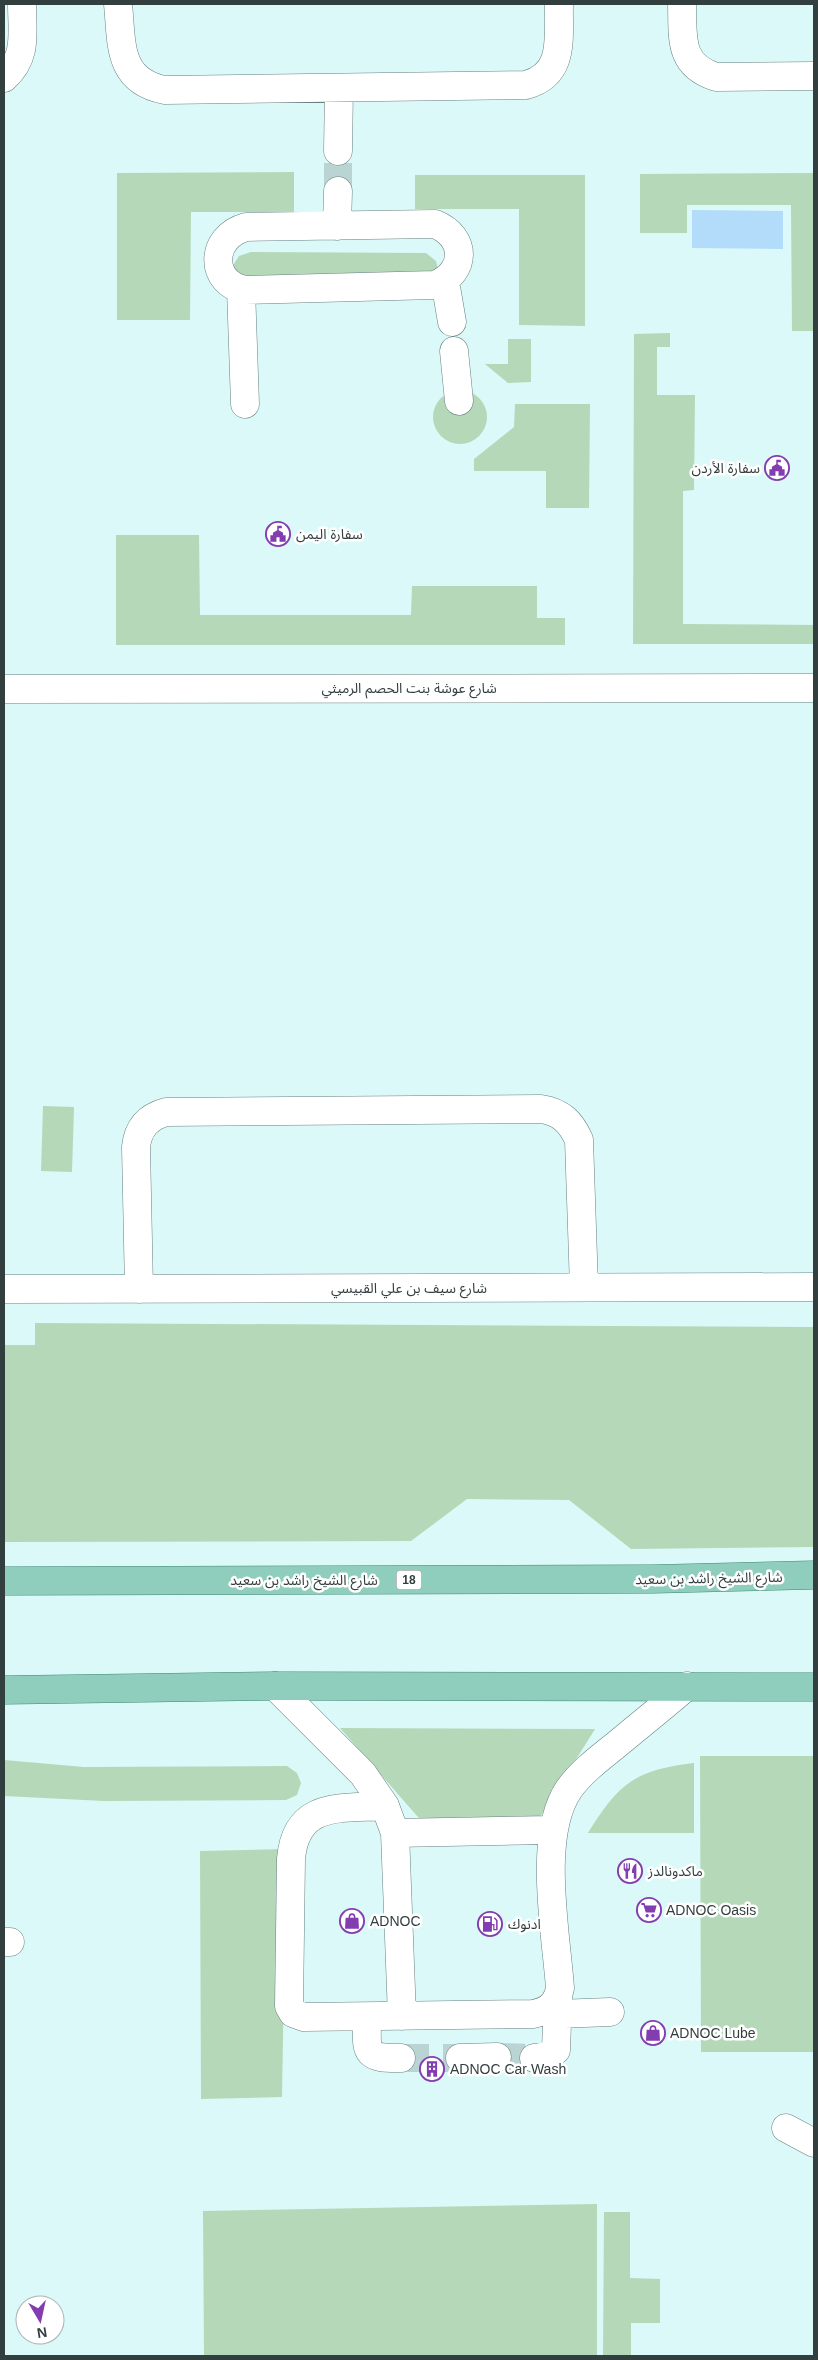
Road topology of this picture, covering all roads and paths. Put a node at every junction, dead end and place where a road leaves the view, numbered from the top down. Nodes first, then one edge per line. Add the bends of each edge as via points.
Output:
1 (22, 4) edge
2 (118, 4) edge
3 (559, 4) edge
4 (682, 4) edge
5 (814, 76) edge
6 (4, 78) edge
7 (339, 88) junction
8 (338, 151) tunnel mouth
9 (338, 191) tunnel mouth
10 (337, 226) junction
11 (445, 281) junction
12 (241, 289) junction
13 (452, 322) dead end
14 (454, 351) dead end
15 (459, 401) dead end
16 (245, 404) dead end
17 (814, 688) edge
18 (4, 689) edge
19 (584, 1287) junction
20 (814, 1287) edge
21 (4, 1289) edge
22 (139, 1289) junction
23 (814, 1576) edge
24 (4, 1581) edge
25 (275, 1686) junction
26 (687, 1686) junction
27 (814, 1687) edge
28 (4, 1690) edge
29 (384, 1806) junction
30 (552, 1830) junction
31 (396, 1833) junction
32 (558, 2005) junction
33 (610, 2012) dead end
34 (367, 2016) junction
35 (402, 2016) junction
36 (497, 2057) tunnel mouth
37 (401, 2058) tunnel mouth
38 (460, 2058) tunnel mouth
39 (534, 2058) tunnel mouth
40 (786, 2128) dead end
41 (814, 2144) edge

1 - 6 street via 22,50 19,61
2 - 7 street via 125,62 138,80 150,87 165,90
3 - 7 street via 555,62 551,71 536,82 516,86
4 - 5 street via 685,50 695,67 705,74 716,77
7 - 8 street
9 - 10 street
10 - 11 street via 435,224 445,228 452,235 460,255 453,274
10 - 12 street via 246,227 232,232 222,244 219,263 228,281
11 - 12 street via 435,285
11 - 13 street
12 - 16 street
14 - 15 street
17 - 18 street, شارع عوشة بنت الحصم الرميثي
19 - 20 street, شارع سيف بن علي القبيسي
19 - 22 street, شارع سيف بن علي القبيسي
19 - 22 street via 579,1140 566,1120 554,1111 531,1109 157,1114 142,1126 137,1136
21 - 22 street, شارع سيف بن علي القبيسي
23 - 24 main road, شارع الشيخ راشد بن سعيد / 18 via 653,1580
25 - 26 main road
25 - 28 main road
25 - 29 street via 363,1774
26 - 27 main road
26 - 30 street via 583,1772 569,1789
29 - 31 street
29 - 34 street via 325,1810 314,1815 297,1832 292,1852 289,2006 298,2016
30 - 31 street
30 - 32 street via 550,1860 560,1988
31 - 35 street
32 - 33 street
32 - 35 street via 533,2014
32 - 39 street via 556,2050 547,2056
34 - 35 street
34 - 37 street via 367,2045 371,2054 380,2058
36 - 38 street
40 - 41 street

